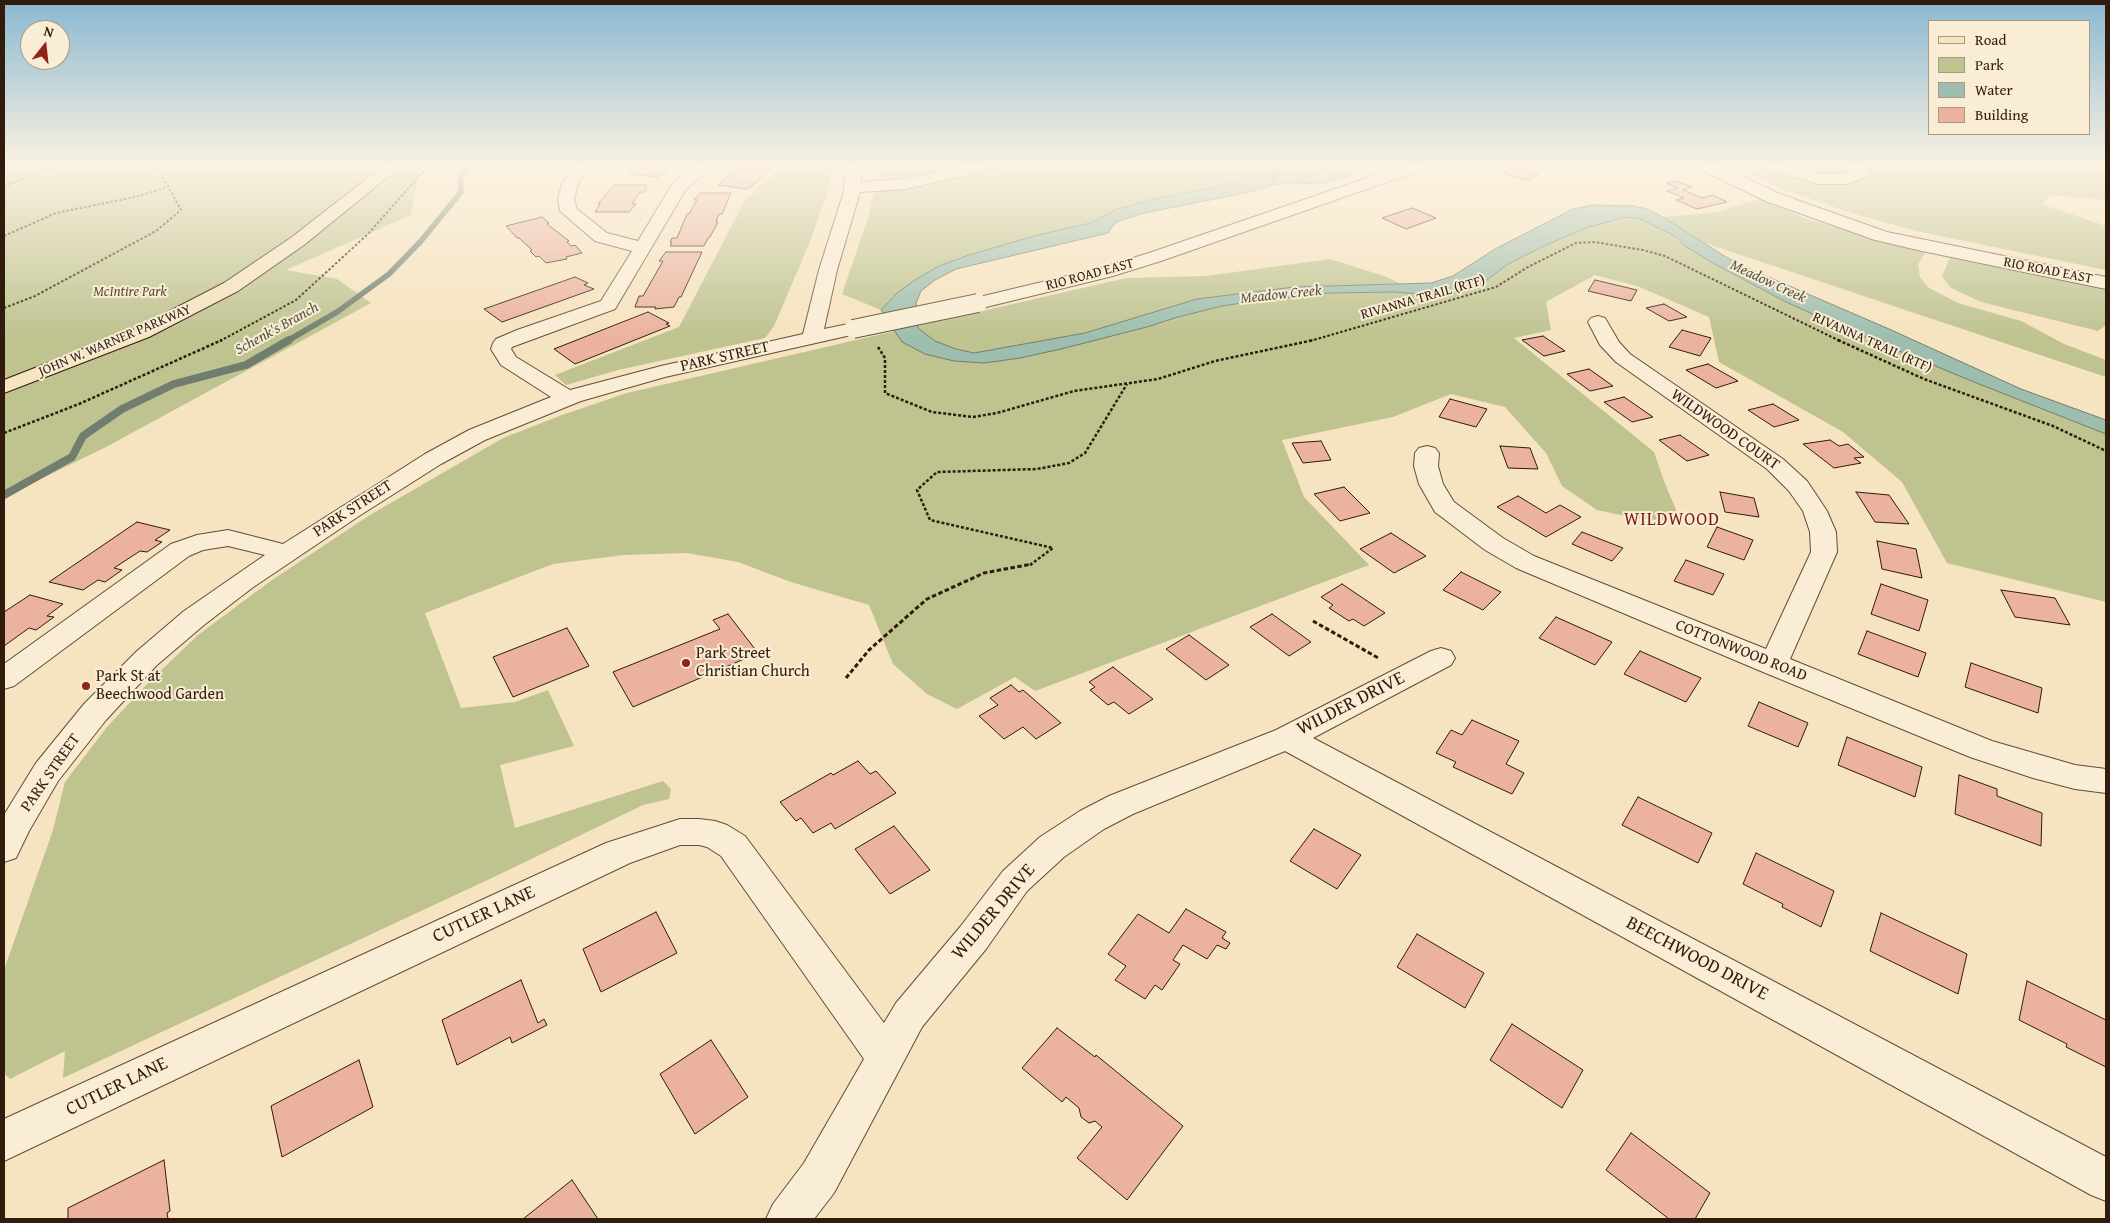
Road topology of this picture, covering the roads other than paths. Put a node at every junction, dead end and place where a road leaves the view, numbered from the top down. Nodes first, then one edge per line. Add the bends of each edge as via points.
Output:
1 (322, 223) edge
2 (584, 223) edge
3 (657, 223) edge
4 (842, 223) edge
5 (1252, 223) edge
6 (1845, 223) edge
7 (643, 247) junction
8 (2106, 283) edge
9 (1598, 322) dead end
10 (812, 337) junction
11 (4, 387) edge
12 (568, 398) junction
13 (1427, 453) dead end
14 (287, 553) junction
15 (1441, 658) dead end
16 (1773, 665) junction
17 (4, 679) edge
18 (1287, 738) junction
19 (2106, 781) edge
20 (4, 848) edge
21 (885, 1057) junction
22 (4, 1140) edge
23 (2106, 1180) edge
24 (788, 1219) edge

1 - 11 main road, JOHN W. WARNER PARKWAY via 231,287 142,333
2 - 7 street via 601,237
3 - 7 street
4 - 10 street
5 - 10 street, RIO ROAD EAST, bridge via 1106,272 978,303
6 - 8 street, RIO ROAD EAST via 1922,246
7 - 12 street via 608,305 503,343 501,349 508,361
9 - 16 street, WILDWOOD COURT via 1610,345 1623,358 1775,464 1798,486 1815,511 1823,532 1824,552
10 - 12 street, PARK STREET via 624,380
12 - 14 street, PARK STREET via 477,435 433,459
13 - 16 street, COTTONWOOD ROAD via 1426,466 1431,484 1444,507 1494,544 1525,562
14 - 17 street via 228,538 197,543 180,550
14 - 20 street, PARK STREET via 194,618 147,658 95,712 47,772
15 - 18 street, WILDER DRIVE
16 - 19 street, COTTONWOOD ROAD via 1981,749 2033,766
18 - 21 street, WILDER DRIVE via 1121,805 1052,847 1015,881 909,1015
18 - 23 street, BEECHWOOD DRIVE
21 - 22 street, CUTLER LANE via 733,846 716,835 680,832 618,852
21 - 24 street, WILDER DRIVE via 819,1178

